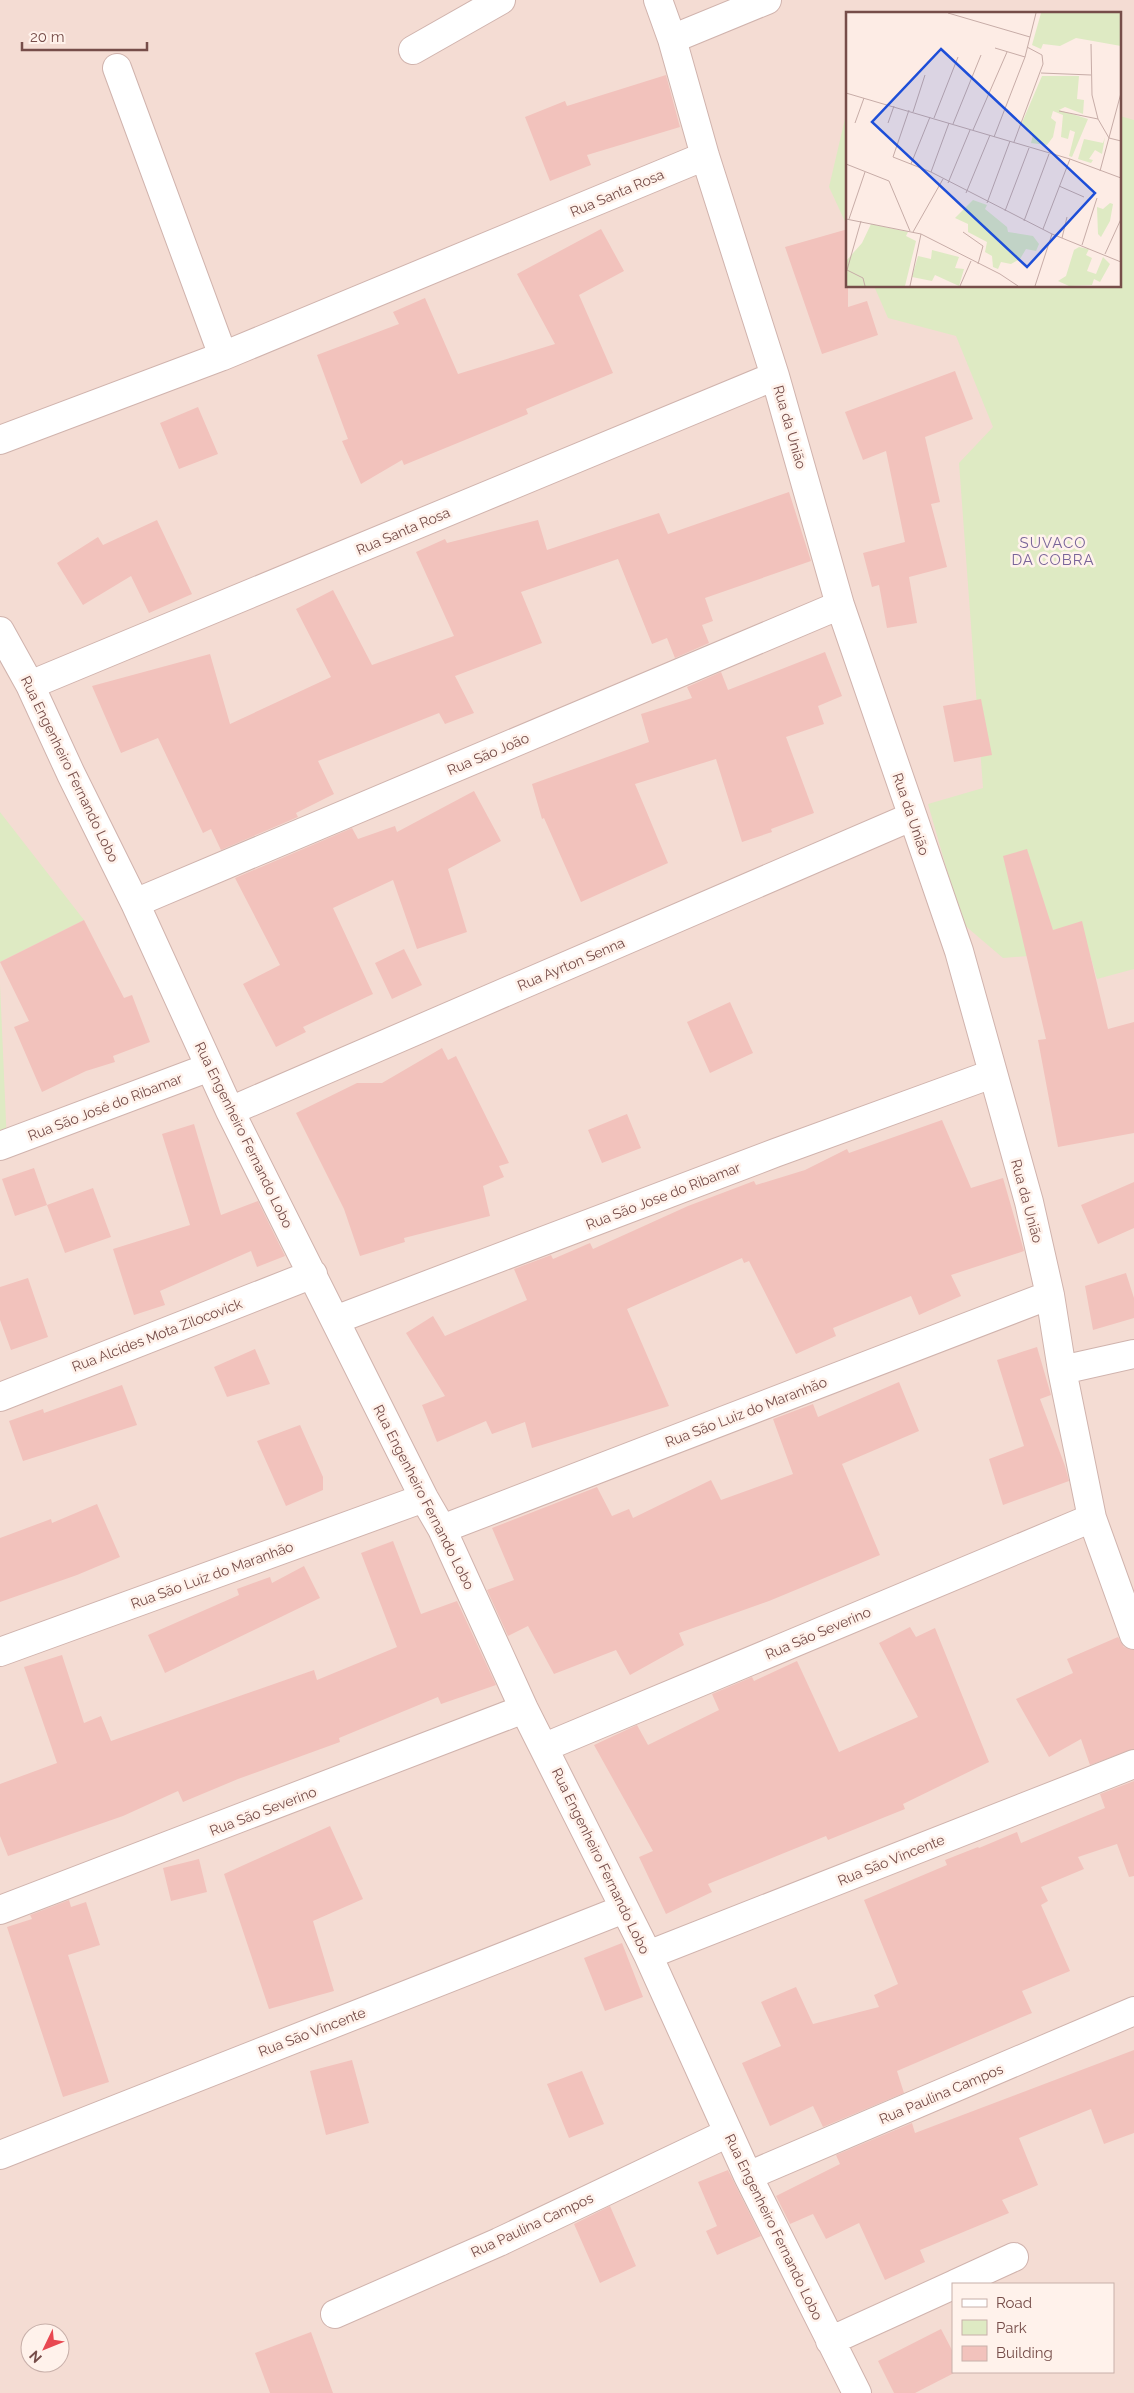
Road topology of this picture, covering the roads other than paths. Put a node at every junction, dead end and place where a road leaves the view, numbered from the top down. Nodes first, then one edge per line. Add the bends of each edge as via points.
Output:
1 (501, 0) edge
2 (658, 0) edge
3 (767, 0) edge
4 (672, 39) junction
5 (413, 50) dead end
6 (117, 68) dead end
7 (705, 156) junction
8 (223, 356) junction
9 (775, 376) junction
10 (0, 440) edge
11 (840, 605) junction
12 (0, 631) edge
13 (30, 685) junction
14 (911, 817) junction
15 (136, 903) junction
16 (210, 1067) junction
17 (992, 1074) junction
18 (230, 1111) junction
19 (0, 1146) edge
20 (313, 1274) junction
21 (1050, 1295) junction
22 (335, 1320) junction
23 (1134, 1354) edge
24 (1062, 1370) junction
25 (0, 1397) edge
26 (424, 1498) junction
27 (1092, 1518) junction
28 (442, 1529) junction
29 (1134, 1635) edge
30 (0, 1652) edge
31 (524, 1709) junction
32 (545, 1747) junction
33 (1134, 1764) edge
34 (624, 1909) junction
35 (0, 1910) edge
36 (648, 1955) junction
37 (1134, 2011) edge
38 (728, 2133) junction
39 (0, 2155) edge
40 (748, 2176) junction
41 (1014, 2257) dead end
42 (958, 2283) edge
43 (952, 2286) edge
44 (335, 2314) dead end
45 (830, 2341) junction
46 (857, 2393) edge

1 - 5 street
2 - 4 street, Rua da União
3 - 4 street
4 - 7 street, Rua da União
6 - 8 street
7 - 8 street, Rua Santa Rosa
7 - 9 street, Rua da União
8 - 10 street, Rua Santa Rosa
9 - 11 street, Rua da União
9 - 13 street, Rua Santa Rosa
11 - 14 street, Rua da União
11 - 15 street, Rua São João
12 - 13 street, Rua Engenheiro Fernando Lobo
13 - 15 street, Rua Engenheiro Fernando Lobo
14 - 17 street, Rua da União via 959,950
14 - 18 street, Rua Ayrton Senna
15 - 16 street, Rua Engenheiro Fernando Lobo
16 - 18 street, Rua Engenheiro Fernando Lobo
16 - 19 street, Rua São José do Ribamar
17 - 21 street, Rua da União via 1029,1202
17 - 22 street, Rua São Jose do Ribamar
18 - 20 street, Rua Engenheiro Fernando Lobo
20 - 22 street, Rua Engenheiro Fernando Lobo
20 - 25 street, Rua Alcídes Mota Zilocovick
21 - 24 street, Rua da União
21 - 28 street, Rua São Luiz do Maranhão
22 - 26 street, Rua Engenheiro Fernando Lobo
23 - 24 street
24 - 27 street, Rua da União
26 - 28 street, Rua Engenheiro Fernando Lobo
26 - 30 street, Rua São Luiz do Maranhão
27 - 29 street, Rua da União
27 - 32 street, Rua São Severino
28 - 31 street, Rua Engenheiro Fernando Lobo
31 - 32 street, Rua Engenheiro Fernando Lobo
31 - 35 street, Rua São Severino
32 - 34 street, Rua Engenheiro Fernando Lobo
33 - 36 street, Rua São Vincente
34 - 36 street, Rua Engenheiro Fernando Lobo
34 - 39 street, Rua São Vincente
36 - 38 street, Rua Engenheiro Fernando Lobo
37 - 40 street, Rua Paulina Campos
38 - 40 street, Rua Engenheiro Fernando Lobo
38 - 44 street, Rua Paulina Campos via 499,2242
40 - 45 street, Rua Engenheiro Fernando Lobo
41 - 42 street
43 - 45 street
45 - 46 street, Rua Engenheiro Fernando Lobo

